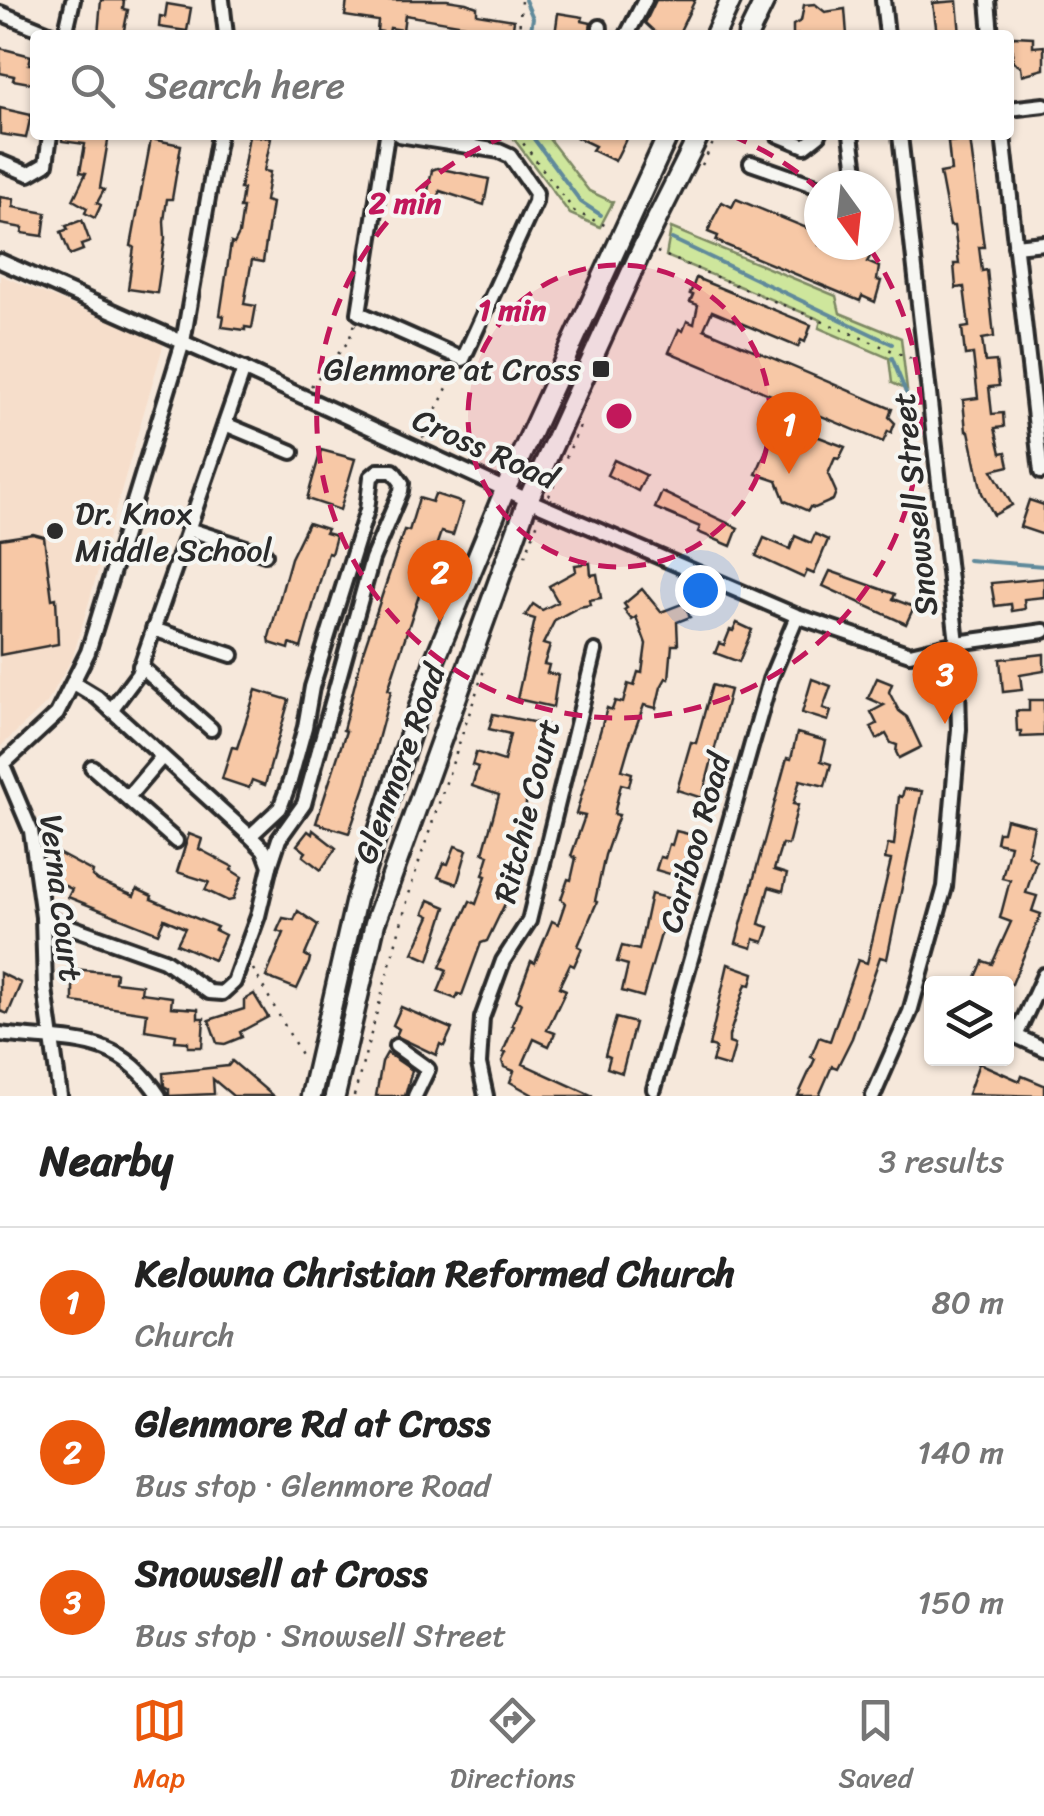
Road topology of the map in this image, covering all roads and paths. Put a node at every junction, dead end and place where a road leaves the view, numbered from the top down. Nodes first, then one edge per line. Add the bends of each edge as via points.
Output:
1 (72, 0) edge
2 (222, 0) edge
3 (521, 0) edge
4 (644, 0) edge
5 (731, 0) edge
6 (764, 0) edge
7 (882, 0) edge
8 (988, 0) edge
9 (0, 13) edge
10 (42, 30) edge
11 (66, 30) edge
12 (225, 30) edge
13 (519, 30) edge
14 (630, 30) edge
15 (717, 30) edge
16 (750, 30) edge
17 (886, 30) edge
18 (991, 30) edge
19 (1044, 104) edge
20 (1014, 108) edge
21 (49, 140) edge
22 (217, 140) edge
23 (387, 140) edge
24 (430, 140) edge
25 (521, 140) edge
26 (666, 140) edge
27 (696, 140) edge
28 (714, 140) edge
29 (791, 140) edge
30 (813, 140) edge
31 (852, 140) edge
32 (901, 140) edge
33 (1003, 140) edge
34 (0, 162) edge
35 (751, 163) dead end
36 (700, 168) dead end
37 (856, 170) edge
38 (804, 182) edge
39 (623, 233) junction
40 (1044, 243) edge
41 (1015, 246) junction
42 (642, 249) junction
43 (0, 262) edge
44 (358, 314) junction
45 (183, 342) junction
46 (463, 359) junction
47 (928, 365) junction
48 (244, 369) junction
49 (1038, 384) edge
50 (302, 396) junction
51 (225, 424) junction
52 (580, 425) dead end
53 (418, 450) junction
54 (292, 452) dead end
55 (1041, 472) dead end
56 (506, 490) junction
57 (369, 496) junction
58 (395, 503) junction
59 (536, 503) junction
60 (188, 530) junction
61 (266, 554) dead end
62 (522, 563) dead end
63 (797, 616) junction
64 (153, 628) junction
65 (1044, 631) edge
66 (957, 643) junction
67 (595, 651) dead end
68 (232, 655) dead end
69 (140, 666) junction
70 (485, 667) dead end
71 (74, 683) junction
72 (308, 709) junction
73 (111, 710) junction
74 (329, 712) junction
75 (210, 728) dead end
76 (162, 757) junction
77 (2, 766) edge
78 (92, 766) dead end
79 (128, 797) junction
80 (250, 836) junction
81 (176, 841) dead end
82 (270, 866) junction
83 (43, 917) junction
84 (245, 953) junction
85 (1044, 975) edge
86 (0, 1034) edge
87 (51, 1041) junction
88 (396, 1046) dead end
89 (1044, 1049) edge
90 (308, 1068) dead end
91 (654, 1089) dead end
92 (60, 1096) edge
93 (158, 1096) edge
94 (311, 1096) edge
95 (335, 1096) edge
96 (354, 1096) edge
97 (415, 1096) edge
98 (486, 1096) edge
99 (874, 1096) edge

1 - 11 street
2 - 12 street
3 - 13 path
4 - 14 street
5 - 15 main road
6 - 16 main road
7 - 17 street
8 - 18 street
9 - 10 street
19 - 20 street
21 - 34 street via 46,164 29,174
22 - 45 street
23 - 44 street
24 - 46 street via 510,156 536,193
25 - 39 path via 575,212
26 - 39 main road, Glenmore Road
27 - 42 main road, Glenmore Road
28 - 36 path
29 - 30 street via 806,146
31 - 37 street
32 - 47 street, Snowsell Street
33 - 41 street
35 - 38 street
39 - 56 main road, Glenmore Road
40 - 41 street
41 - 49 street
42 - 47 path
42 - 59 main road, Glenmore Road
43 - 45 street, Cross Road
44 - 46 street
44 - 50 path via 348,342
45 - 48 street, Cross Road
45 - 71 street
46 - 53 path
47 - 66 street, Snowsell Street
48 - 50 street, Cross Road
48 - 51 street
49 - 55 street
50 - 53 street, Cross Road
51 - 54 street
51 - 60 street
52 - 59 path
53 - 56 street, Cross Road
56 - 59 street, Cross Road
56 - 94 main road, Glenmore Road via 436,659 356,899
57 - 58 street
57 - 58 street via 370,477 393,471 402,482
57 - 72 street
58 - 74 street via 372,559
59 - 62 path
59 - 63 street, Cross Road
59 - 95 main road, Glenmore Road via 375,922
60 - 61 street
60 - 64 street
63 - 66 street, Cross Road via 910,654
63 - 91 street, Cariboo Road via 770,680
64 - 68 street
64 - 69 street
65 - 66 street, Cross Road
66 - 99 street, Snowsell Street via 960,729 945,887 910,1012
67 - 98 street, Ritchie Court via 528,921 503,961 482,1018
69 - 73 street
69 - 75 street
70 - 96 path via 414,880
71 - 73 street
71 - 77 street via 57,714
72 - 74 street
72 - 80 street via 280,808
73 - 76 street
74 - 82 street via 304,804 279,839
76 - 79 street
76 - 80 street
77 - 83 street, Verna Court via 31,832
78 - 79 street
79 - 81 street
80 - 82 street
82 - 84 street
83 - 84 street via 164,960 209,992 234,982
83 - 87 street, Verna Court
84 - 90 path
85 - 89 street via 1016,1036
86 - 87 street
87 - 92 street, Verna Court
87 - 93 street via 100,1044 146,1075
88 - 97 street via 428,1068

